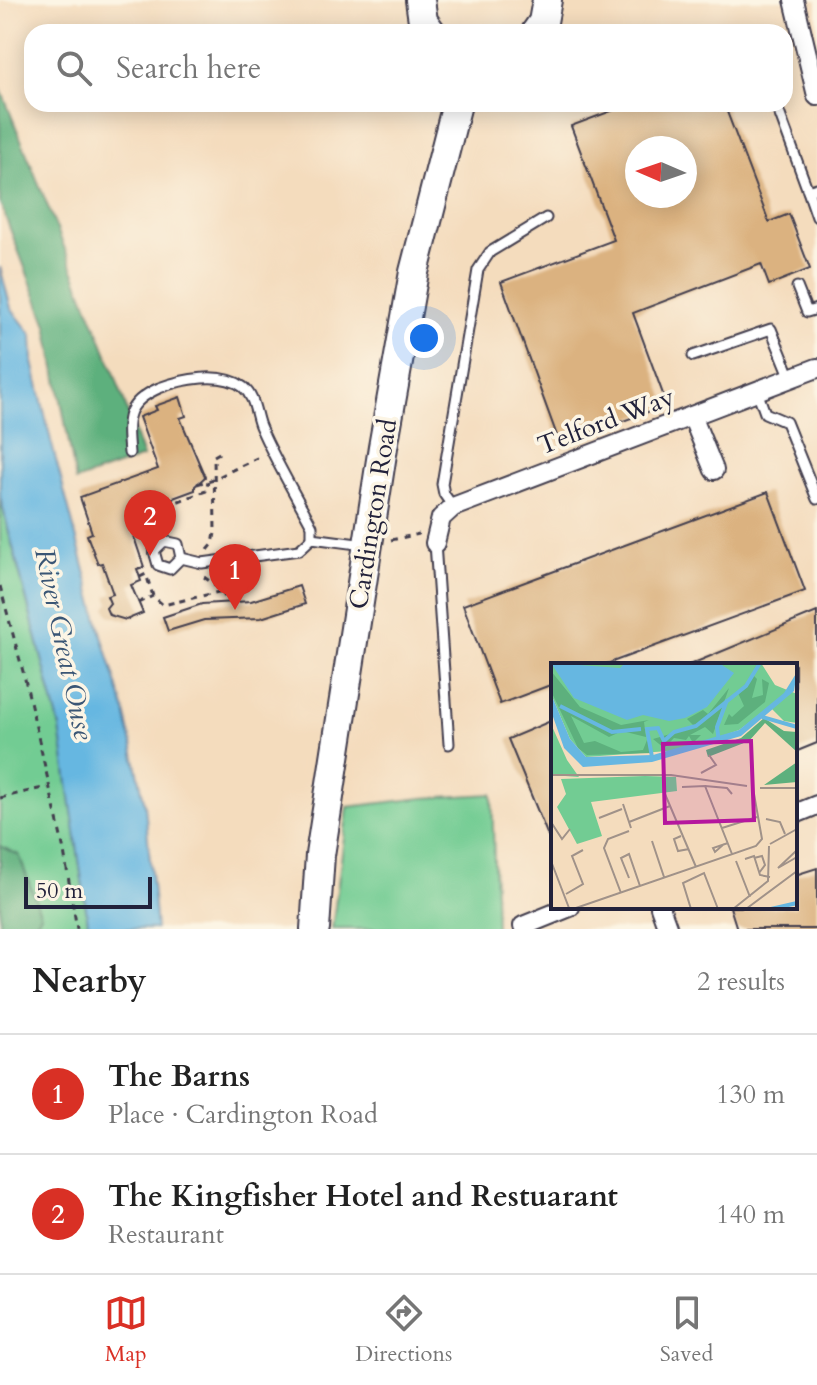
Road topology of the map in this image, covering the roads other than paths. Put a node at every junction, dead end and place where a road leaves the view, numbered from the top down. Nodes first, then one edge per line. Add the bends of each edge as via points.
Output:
1 (420, 0) edge
2 (547, 0) edge
3 (794, 0) edge
4 (425, 24) edge
5 (542, 24) edge
6 (817, 96) edge
7 (455, 112) edge
8 (779, 112) edge
9 (812, 190) edge
10 (817, 217) edge
11 (546, 218) dead end
12 (797, 287) dead end
13 (817, 309) edge
14 (693, 356) dead end
15 (817, 368) edge
16 (791, 378) junction
17 (757, 391) junction
18 (692, 416) junction
19 (129, 453) dead end
20 (714, 470) dead end
21 (817, 499) edge
22 (453, 507) junction
23 (436, 537) joint
24 (312, 538) junction
25 (368, 545) junction
26 (186, 560) junction
27 (449, 744) dead end
28 (817, 805) edge
29 (797, 813) edge
30 (565, 909) edge
31 (661, 909) edge
32 (523, 926) dead end
33 (315, 929) edge
34 (668, 929) edge

1 - 4 main road
2 - 5 main road
3 - 6 street
7 - 25 main road, Cardington Road via 414,272
8 - 9 lane
9 - 10 lane
11 - 22 lane via 490,252 478,270 442,484
12 - 13 lane via 807,312
14 - 16 lane via 771,329
15 - 16 street, Telford Way
16 - 17 street, Telford Way
17 - 18 street, Telford Way
17 - 21 lane via 765,413 786,422
18 - 20 street
18 - 22 street, Telford Way
19 - 24 lane via 126,422 139,397 173,382 203,377 237,383 253,400 260,425 312,526
22 - 23 street via 441,518
23 - 27 lane
24 - 25 lane
24 - 26 lane via 299,550 202,563
25 - 33 main road, Cardington Road via 320,855
26 - 26 lane via 178,544 164,541 154,551 158,565 170,569
28 - 29 street
30 - 32 street
31 - 34 street

